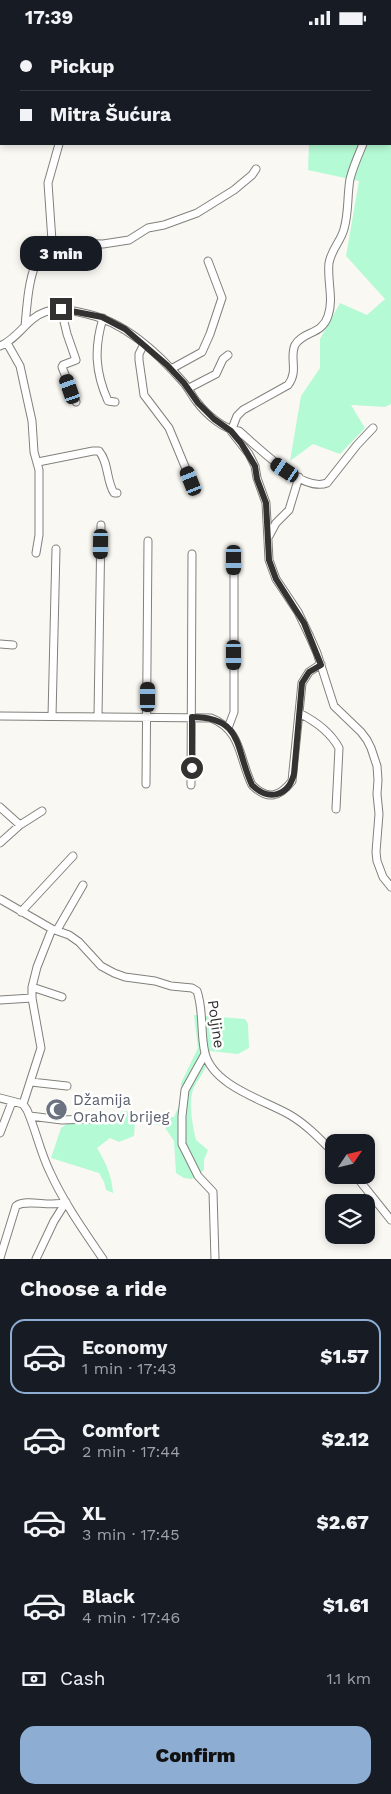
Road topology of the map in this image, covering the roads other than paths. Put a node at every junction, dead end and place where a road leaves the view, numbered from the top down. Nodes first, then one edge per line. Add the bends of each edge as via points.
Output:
1 (59, 145) edge
2 (363, 145) edge
3 (256, 169) dead end
4 (51, 245) junction
5 (208, 261) dead end
6 (61, 309) junction
7 (103, 318) junction
8 (25, 326) junction
9 (3, 344) edge
10 (144, 344) junction
11 (228, 355) dead end
12 (171, 369) junction
13 (188, 388) junction
14 (76, 402) dead end
15 (115, 402) dead end
16 (373, 428) dead end
17 (231, 431) junction
18 (38, 462) junction
19 (299, 477) junction
20 (191, 481) dead end
21 (116, 493) dead end
22 (101, 525) dead end
23 (269, 536) junction
24 (148, 541) dead end
25 (56, 549) dead end
26 (36, 553) dead end
27 (192, 553) dead end
28 (234, 560) dead end
29 (0, 644) edge
30 (13, 645) dead end
31 (321, 665) junction
32 (299, 713) junction
33 (0, 716) edge
34 (52, 716) junction
35 (98, 716) junction
36 (148, 717) junction
37 (192, 717) junction
38 (228, 728) junction
39 (146, 784) dead end
40 (192, 785) dead end
41 (0, 807) edge
42 (336, 809) dead end
43 (42, 811) dead end
44 (20, 825) junction
45 (0, 843) edge
46 (73, 856) dead end
47 (83, 885) dead end
48 (391, 887) edge
49 (0, 899) edge
50 (21, 912) junction
51 (54, 930) junction
52 (32, 987) junction
53 (62, 997) dead end
54 (32, 998) junction
55 (0, 1000) edge
56 (205, 1054) junction
57 (31, 1082) junction
58 (67, 1086) dead end
59 (0, 1098) edge
60 (12, 1101) junction
61 (23, 1104) junction
62 (30, 1116) junction
63 (90, 1119) dead end
64 (0, 1133) edge
65 (325, 1144) edge
66 (362, 1184) edge
67 (66, 1202) junction
68 (391, 1220) edge
69 (0, 1259) edge
70 (36, 1259) edge
71 (103, 1259) edge
72 (215, 1259) edge

1 - 4 street via 48,183
2 - 17 street via 352,170 344,229 329,264 331,299 326,322 296,344 294,373 288,385 242,410
3 - 4 street via 234,191 197,213 148,228 129,240
4 - 8 street via 36,264
5 - 12 street via 222,295 210,334 202,352
6 - 7 street
6 - 8 street via 44,312
6 - 14 street via 76,360 62,367
7 - 10 street
7 - 15 street via 97,343 97,367 108,401
8 - 9 street
9 - 18 street via 20,366
10 - 12 street
10 - 20 street via 139,354 144,395 169,428
11 - 13 street via 216,374
12 - 13 street
13 - 17 street via 198,403
16 - 19 street via 327,483 317,485
17 - 19 street via 239,431 267,457
17 - 23 street via 255,466 266,503
18 - 21 street via 99,451 112,490
18 - 26 street via 40,499
19 - 23 street via 290,510 276,523
22 - 35 street
23 - 31 street via 272,570 304,623
24 - 36 street
25 - 34 street
27 - 37 street
28 - 38 street via 234,712
29 - 30 street
31 - 32 street via 309,672 302,683
31 - 48 street via 334,706 367,740 377,766 377,861
32 - 38 street via 292,781 281,793 274,795 265,795 252,785 238,745
32 - 42 street via 328,733 340,748
33 - 34 street
34 - 35 street
35 - 36 street
36 - 37 street
36 - 39 street
37 - 38 street via 211,718
37 - 40 street
41 - 44 street
43 - 44 street
44 - 45 street
46 - 50 street
47 - 51 street
49 - 50 street
50 - 51 street
51 - 52 street via 37,967
51 - 56 street, Poljine via 79,942 101,966 114,973 197,991
52 - 53 street
52 - 54 street
54 - 55 street
54 - 57 street via 41,1048
56 - 65 street, Poljine via 216,1072 236,1089 296,1119
56 - 72 street via 185,1090 182,1144 198,1177 212,1192
57 - 58 street
57 - 61 street
59 - 60 street
60 - 61 street
60 - 64 street
61 - 62 street
62 - 63 street
62 - 67 street via 49,1171
66 - 68 street
67 - 69 street via 16,1206
67 - 70 street
67 - 71 street

